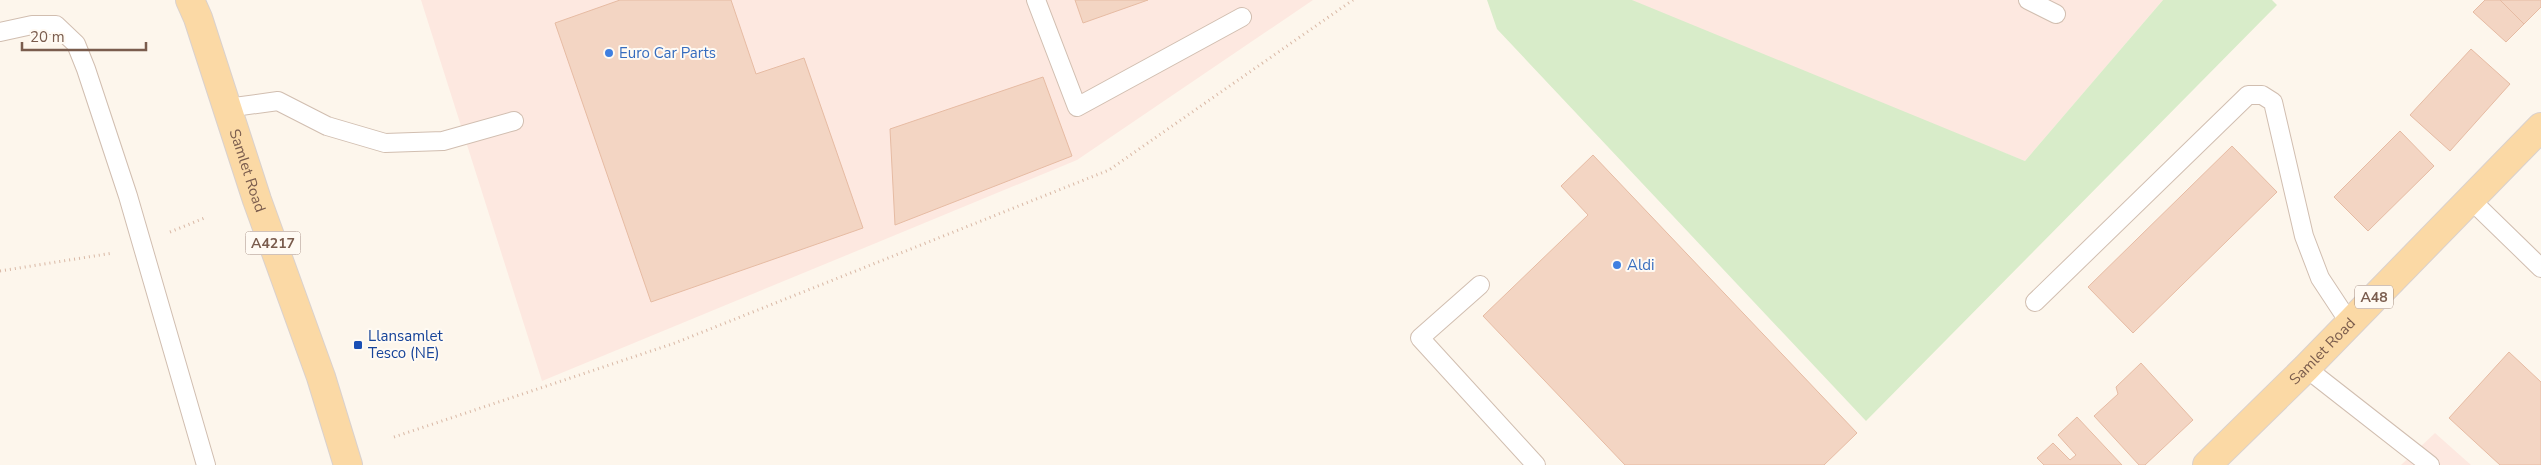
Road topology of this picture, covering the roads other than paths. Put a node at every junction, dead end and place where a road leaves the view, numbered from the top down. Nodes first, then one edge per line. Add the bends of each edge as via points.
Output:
1 (1036, 0) edge
2 (2028, 0) edge
3 (195, 6) edge
4 (2056, 14) dead end
5 (1242, 17) dead end
6 (0, 32) edge
7 (227, 108) junction
8 (514, 121) dead end
9 (2541, 127) edge
10 (2470, 199) junction
11 (2541, 268) edge
12 (1480, 285) dead end
13 (2035, 302) dead end
14 (2349, 322) junction
15 (2306, 368) junction
16 (206, 465) edge
17 (348, 465) edge
18 (1536, 465) edge
19 (2207, 465) edge
20 (2430, 465) edge

1 - 5 lane via 1077,107
2 - 4 lane
3 - 7 main road, Samlet Road / A4217
6 - 16 lane via 32,25 56,25 76,44 142,244
7 - 8 lane via 278,100 327,126 385,143 443,141
7 - 17 main road, Samlet Road / A4217 via 322,377
9 - 10 main road, Samlet Road / A48
10 - 11 lane
10 - 14 main road, Samlet Road / A48
12 - 18 lane via 1420,338
13 - 14 lane via 2248,95 2262,95 2273,102 2304,236 2320,278
14 - 15 main road, Samlet Road / A48
15 - 19 main road, Samlet Road / A48
15 - 20 lane

